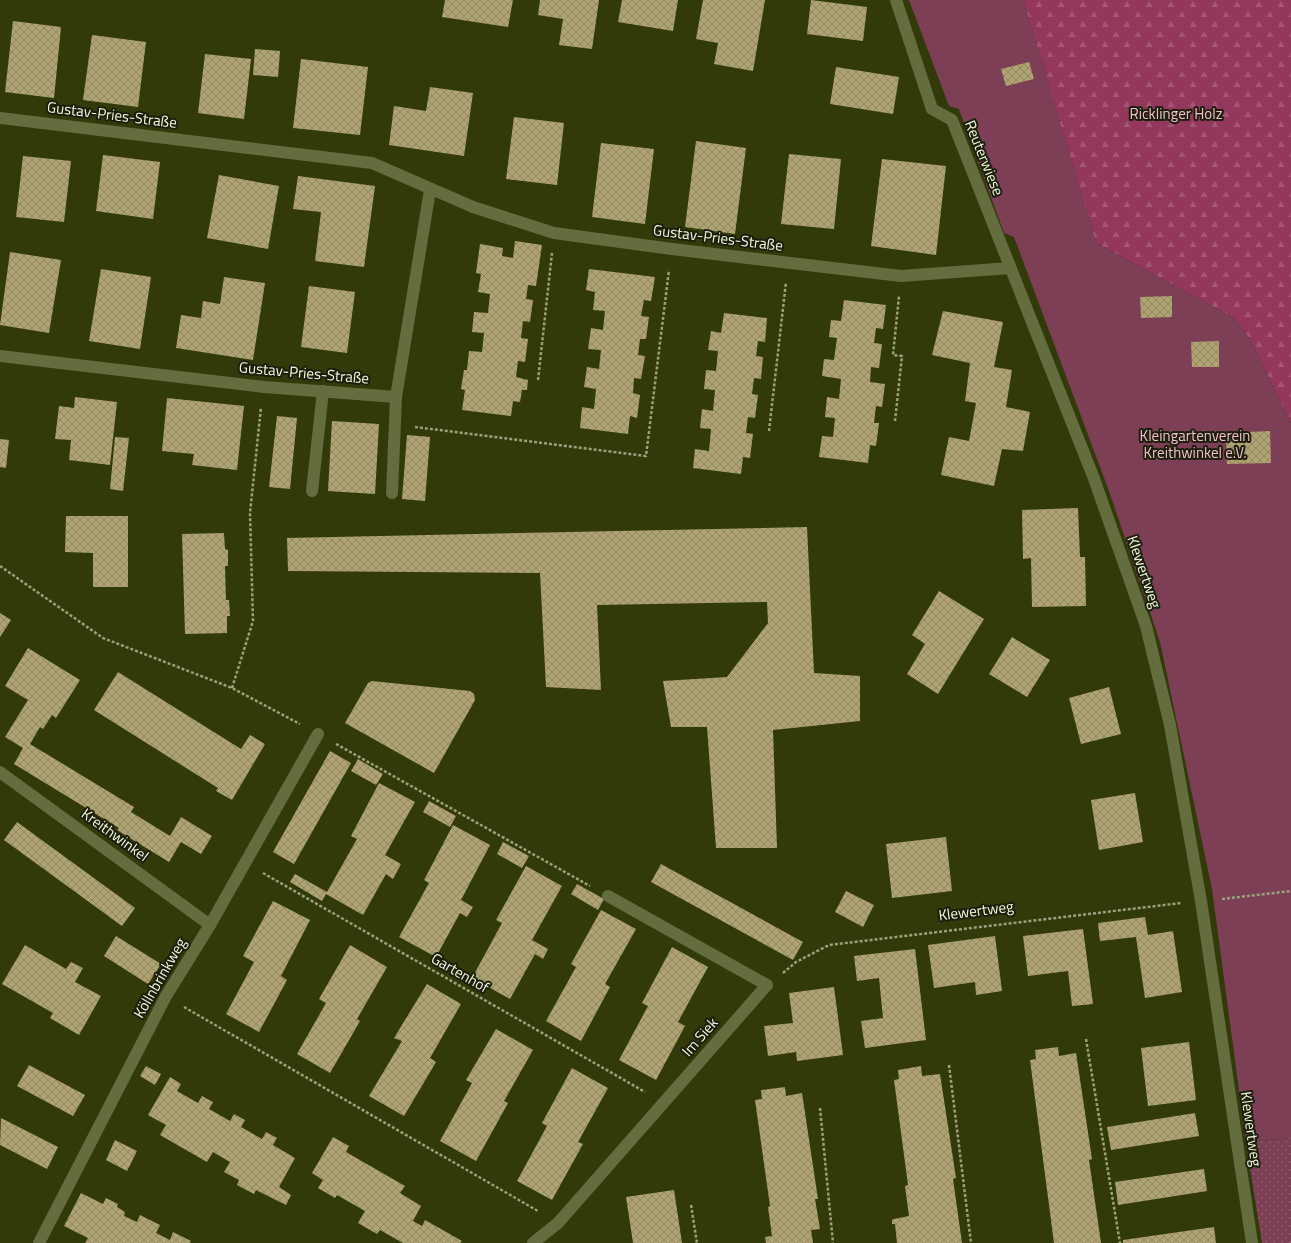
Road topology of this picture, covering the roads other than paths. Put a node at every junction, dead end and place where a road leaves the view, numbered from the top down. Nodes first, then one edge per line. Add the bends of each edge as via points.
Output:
1 (896, 0) edge
2 (0, 118) edge
3 (430, 190) junction
4 (1010, 268) junction
5 (0, 356) edge
6 (323, 391) junction
7 (396, 397) junction
8 (312, 491) dead end
9 (392, 493) dead end
10 (318, 734) road end
11 (0, 772) edge
12 (608, 896) road end
13 (210, 925) junction
14 (39, 1243) edge
15 (533, 1243) edge
16 (1252, 1243) edge

1 - 4 street, Reuterwiese via 932,109 952,120
2 - 3 street, Gustav-Pries-Straße via 372,164
3 - 4 street, Gustav-Pries-Straße via 554,233 672,250 901,276
3 - 7 street
4 - 16 street, Klewertweg via 1093,476 1146,626 1170,725 1201,901
5 - 6 street, Gustav-Pries-Straße via 264,387
6 - 7 street, Gustav-Pries-Straße
6 - 8 street
7 - 9 street
10 - 13 street, Köllnbrinkweg
11 - 13 street, Kreithwinkel
12 - 15 street, Im Siek via 766,985 558,1223
13 - 14 street, Köllnbrinkweg via 166,996

